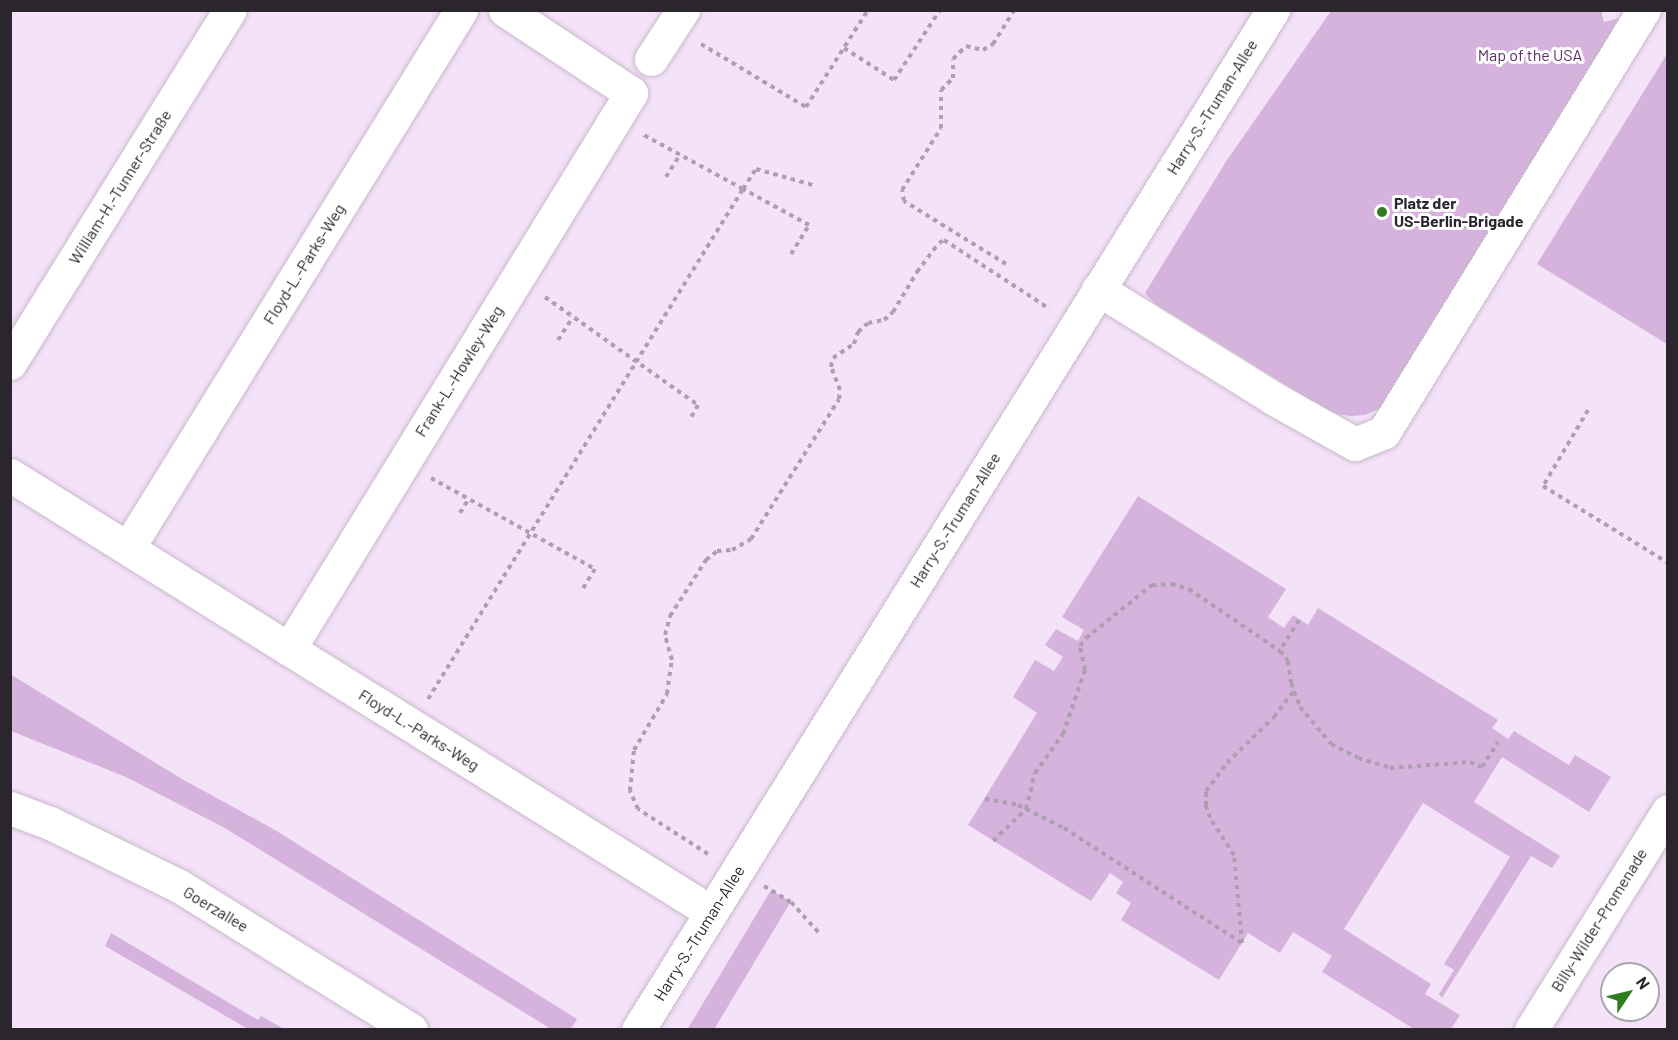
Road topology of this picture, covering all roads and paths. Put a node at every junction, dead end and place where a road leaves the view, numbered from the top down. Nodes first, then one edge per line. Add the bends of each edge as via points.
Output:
1 (230, 10) edge
2 (461, 10) edge
3 (505, 10) edge
4 (868, 10) edge
5 (939, 10) edge
6 (1014, 10) edge
7 (1273, 10) edge
8 (1644, 10) edge
9 (677, 19) edge
10 (844, 48) junction
11 (651, 59) dead end
12 (623, 106) junction
13 (680, 154) junction
14 (666, 177) dead end
15 (816, 186) dead end
16 (743, 189) junction
17 (791, 254) dead end
18 (1006, 264) dead end
19 (517, 277) junction
20 (1098, 289) junction
21 (573, 317) junction
22 (1076, 326) junction
23 (558, 340) dead end
24 (635, 361) junction
25 (10, 363) edge
26 (1588, 410) dead end
27 (689, 422) dead end
28 (401, 465) junction
29 (10, 475) edge
30 (469, 498) junction
31 (460, 513) dead end
32 (530, 533) junction
33 (128, 548) junction
34 (1668, 563) edge
35 (582, 590) dead end
36 (1299, 620) dead end
37 (289, 649) junction
38 (1280, 651) junction
39 (1294, 690) junction
40 (411, 725) junction
41 (1498, 742) dead end
42 (985, 799) dead end
43 (10, 808) edge
44 (1026, 809) junction
45 (1668, 811) edge
46 (993, 841) dead end
47 (737, 871) junction
48 (711, 912) junction
49 (819, 933) dead end
50 (411, 1029) edge
51 (638, 1029) edge
52 (1531, 1029) edge

1 - 25 street, William-H.-Tunner-Straße
2 - 33 street, Floyd-L.-Parks-Weg
3 - 12 street
4 - 10 path
5 - 10 path via 894,80
6 - 18 path via 993,44 983,50 966,46 953,59 953,78 941,90 941,128 902,190 904,201
7 - 20 street, Harry-S.-Truman-Allee
8 - 20 street via 1384,432 1355,444
9 - 10 path via 806,108
9 - 11 street
12 - 13 path
12 - 19 street, Frank-L.-Howley-Weg
13 - 14 path
13 - 16 path
15 - 16 path via 756,169
16 - 17 path via 809,225
16 - 24 path
19 - 21 path
19 - 28 street, Frank-L.-Howley-Weg
20 - 22 street, Harry-S.-Truman-Allee
21 - 23 path
21 - 24 path
22 - 47 street, Harry-S.-Truman-Allee
22 - 47 path via 944,240 939,243 916,272 893,312 884,320 868,323 858,332 854,344 833,357 831,367 840,390 838,399 751,538 732,550 717,551 706,561 670,616 665,636 672,660 667,694 634,750 630,791 638,809
24 - 27 path via 698,405
24 - 32 path
26 - 34 path via 1543,486
28 - 30 path
28 - 37 street, Frank-L.-Howley-Weg
29 - 33 street, Floyd-L.-Parks-Weg
30 - 31 path
30 - 32 path
32 - 35 path via 595,569
32 - 40 path
33 - 37 street, Floyd-L.-Parks-Weg
36 - 38 path
37 - 40 street, Floyd-L.-Parks-Weg
38 - 39 path via 1288,661
38 - 44 path via 1190,589 1152,585 1080,646 1085,670 1064,734 1035,773
39 - 41 path via 1300,707 1331,744 1390,768 1470,762 1482,767
39 - 44 path via 1206,791 1210,818 1234,855 1242,943 1064,828
40 - 48 street, Floyd-L.-Parks-Weg
42 - 44 path
43 - 50 street, Goerzallee via 179,886
44 - 46 path
45 - 52 street, Billy-Wilder-Promenade
47 - 48 street, Harry-S.-Truman-Allee
47 - 49 path via 791,902
48 - 51 street, Harry-S.-Truman-Allee

